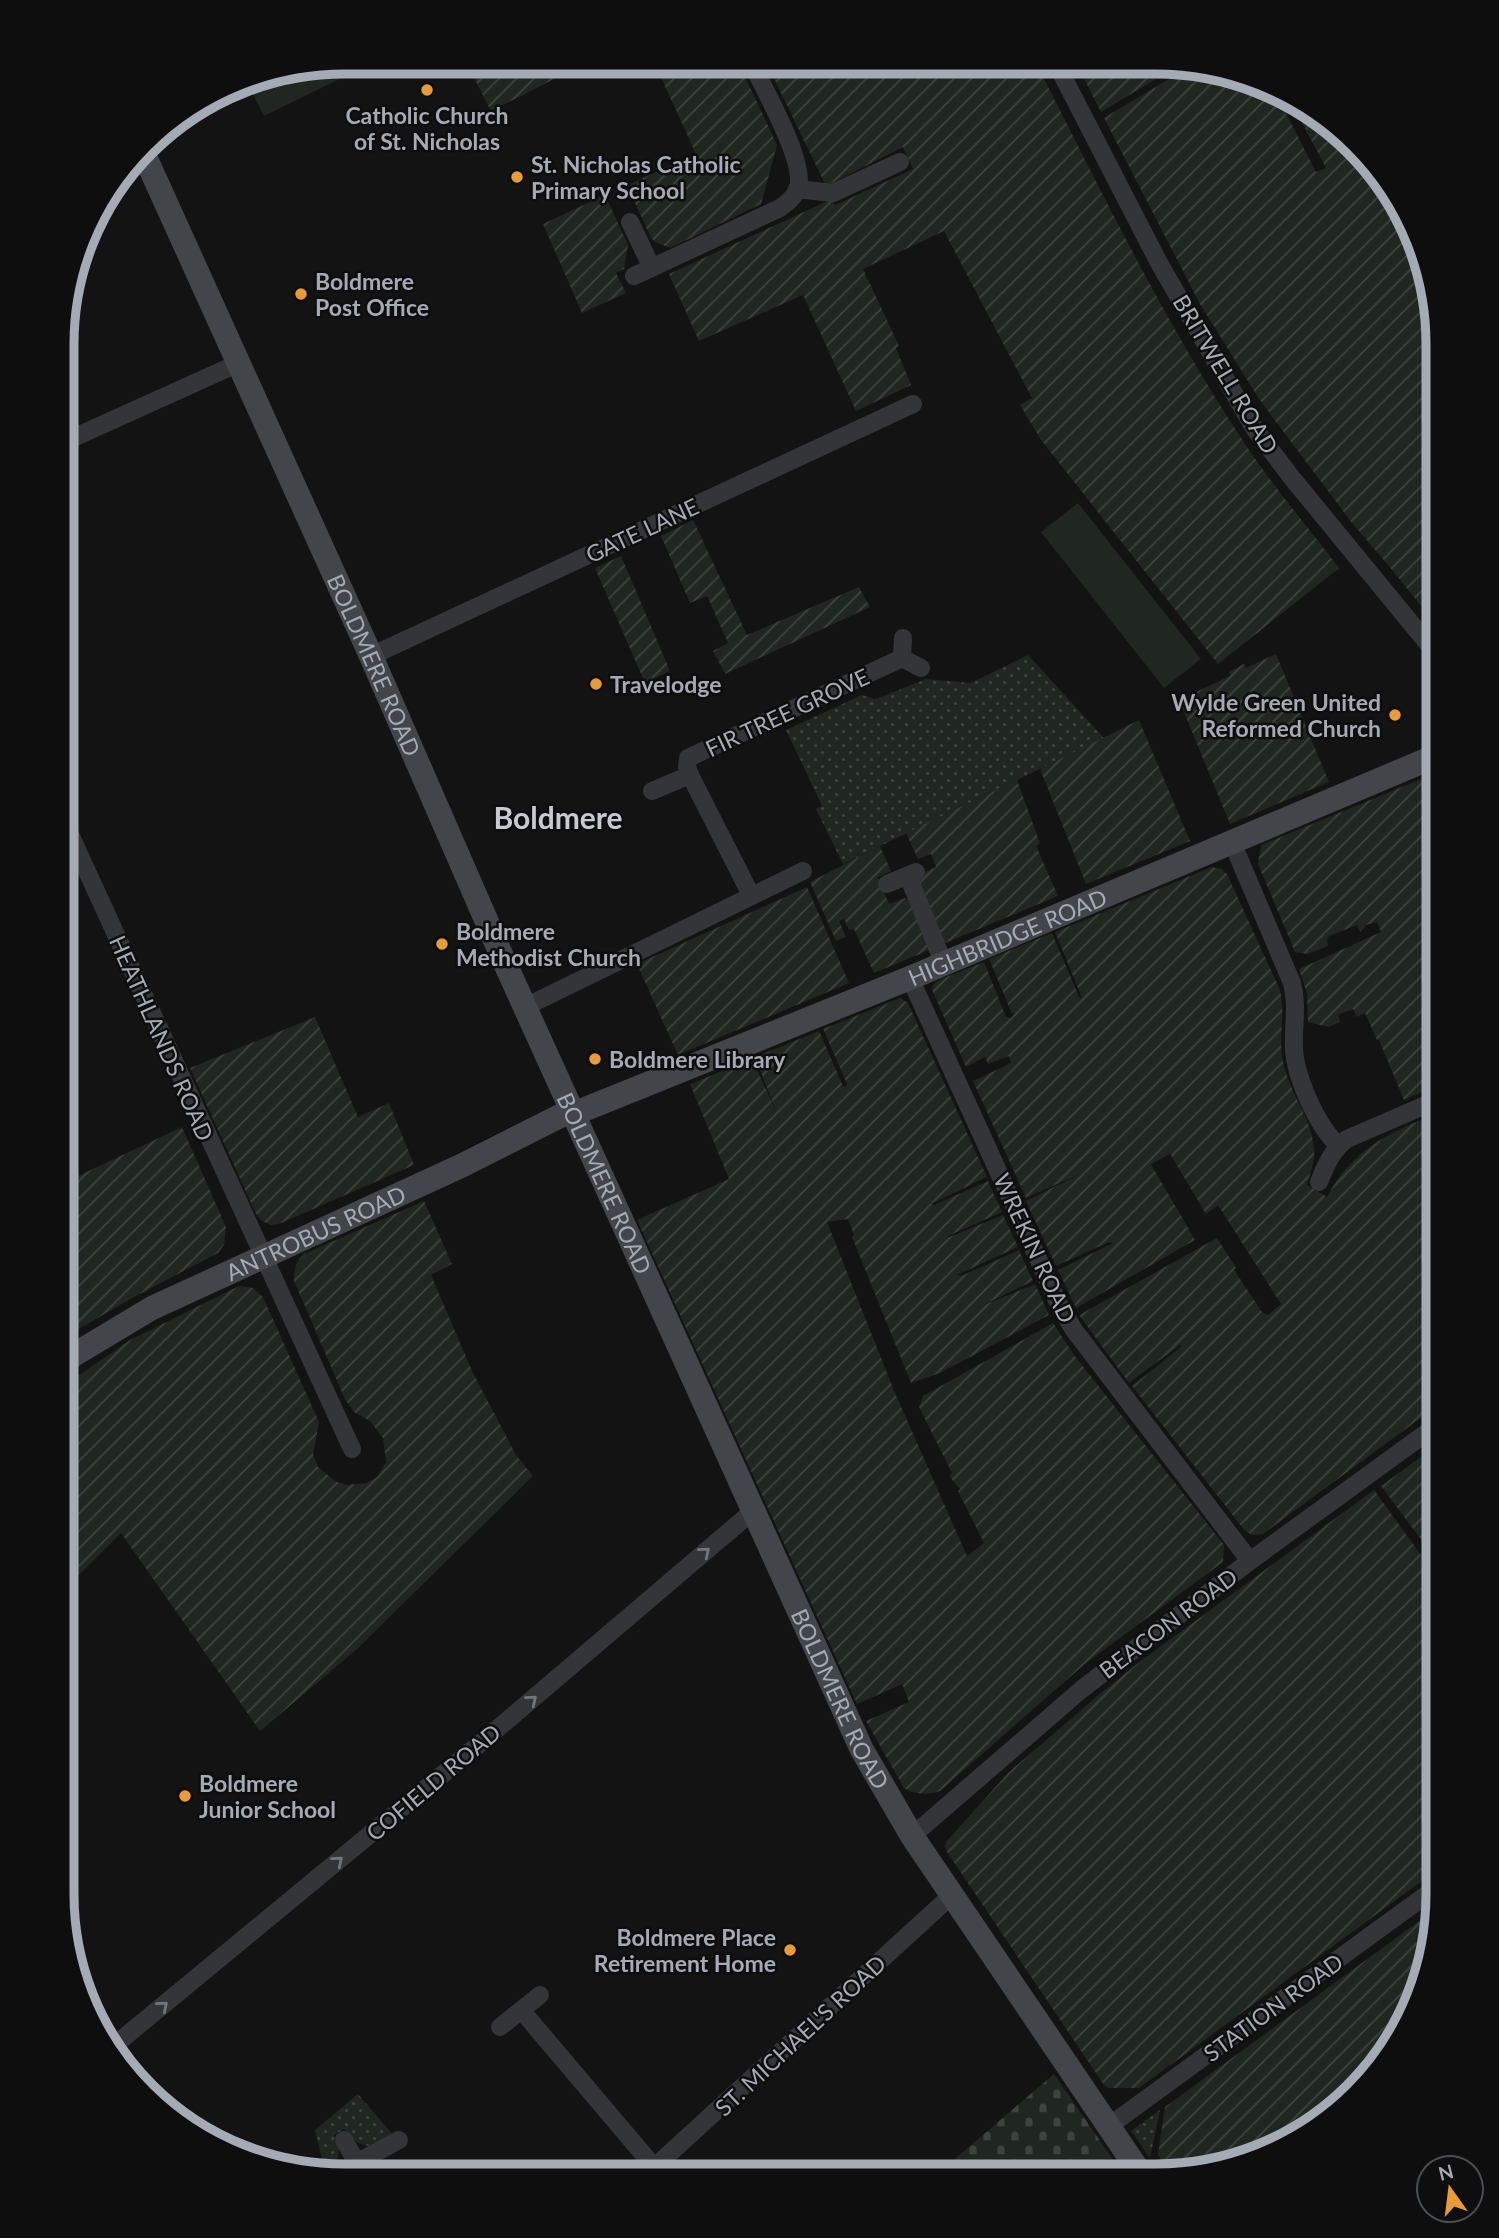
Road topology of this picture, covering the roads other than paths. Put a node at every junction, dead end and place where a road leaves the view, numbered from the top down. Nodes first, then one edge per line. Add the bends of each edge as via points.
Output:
1 (757, 74) edge
2 (1062, 74) edge
3 (147, 160) edge
4 (900, 162) dead end
5 (797, 189) junction
6 (630, 222) dead end
7 (652, 268) junction
8 (634, 276) dead end
9 (239, 363) junction
10 (913, 404) dead end
11 (74, 437) edge
12 (903, 638) dead end
13 (1426, 641) edge
14 (371, 656) junction
15 (902, 659) junction
16 (921, 668) dead end
17 (1426, 760) edge
18 (690, 775) junction
19 (652, 791) dead end
20 (1232, 842) junction
21 (74, 843) edge
22 (803, 871) dead end
23 (887, 884) dead end
24 (751, 895) junction
25 (944, 964) junction
26 (910, 978) junction
27 (525, 1007) junction
28 (1426, 1105) edge
29 (573, 1111) junction
30 (1338, 1145) junction
31 (1319, 1182) dead end
32 (262, 1257) junction
33 (74, 1355) edge
34 (1426, 1433) edge
35 (352, 1449) dead end
36 (753, 1511) junction
37 (1250, 1561) junction
38 (912, 1836) junction
39 (953, 1894) junction
40 (1426, 1895) edge
41 (540, 1995) dead end
42 (522, 2011) junction
43 (500, 2027) dead end
44 (118, 2042) edge
45 (1109, 2126) junction
46 (344, 2140) dead end
47 (399, 2140) dead end
48 (357, 2163) joint
49 (644, 2164) edge
50 (659, 2164) edge
51 (1134, 2164) edge

1 - 5 street via 794,153
2 - 13 street, BRITWELL ROAD via 1159,263 1255,428
3 - 9 main road, BOLDMERE ROAD
4 - 5 street via 833,193
5 - 7 street via 780,208
6 - 7 street
7 - 8 street
9 - 11 street
9 - 14 main road, BOLDMERE ROAD
10 - 14 street, GATE LANE
12 - 15 street
14 - 27 main road, BOLDMERE ROAD
15 - 16 street
15 - 18 street, FIR TREE GROVE via 688,758
17 - 20 main road, HIGHBRIDGE ROAD
18 - 19 street, FIR TREE GROVE
18 - 24 street, FIR TREE GROVE
20 - 25 main road, HIGHBRIDGE ROAD
20 - 30 street via 1292,983 1296,1065 1316,1115
21 - 32 street, HEATHLANDS ROAD
22 - 24 street
23 - 25 street via 913,874
24 - 27 street
25 - 26 main road, HIGHBRIDGE ROAD
26 - 29 main road, HIGHBRIDGE ROAD
26 - 37 street, WREKIN ROAD via 1061,1309
27 - 29 main road, BOLDMERE ROAD
28 - 30 street
29 - 32 main road, ANTROBUS ROAD
29 - 36 main road, BOLDMERE ROAD
30 - 31 street
32 - 33 main road, ANTROBUS ROAD via 152,1308
32 - 35 street, HEATHLANDS ROAD
34 - 37 street, BEACON ROAD
36 - 38 main road, BOLDMERE ROAD via 862,1750
44 -> 36 street, COFIELD ROAD
37 - 38 street, BEACON ROAD via 1082,1689
38 - 39 main road, BOLDMERE ROAD
39 - 45 main road, BOLDMERE ROAD
39 - 50 street, ST. MICHAEL'S ROAD
40 - 45 street, STATION ROAD
41 - 42 street
42 - 43 street
42 - 49 street
45 - 51 main road, BOLDMERE ROAD
46 - 48 street
47 - 48 street

